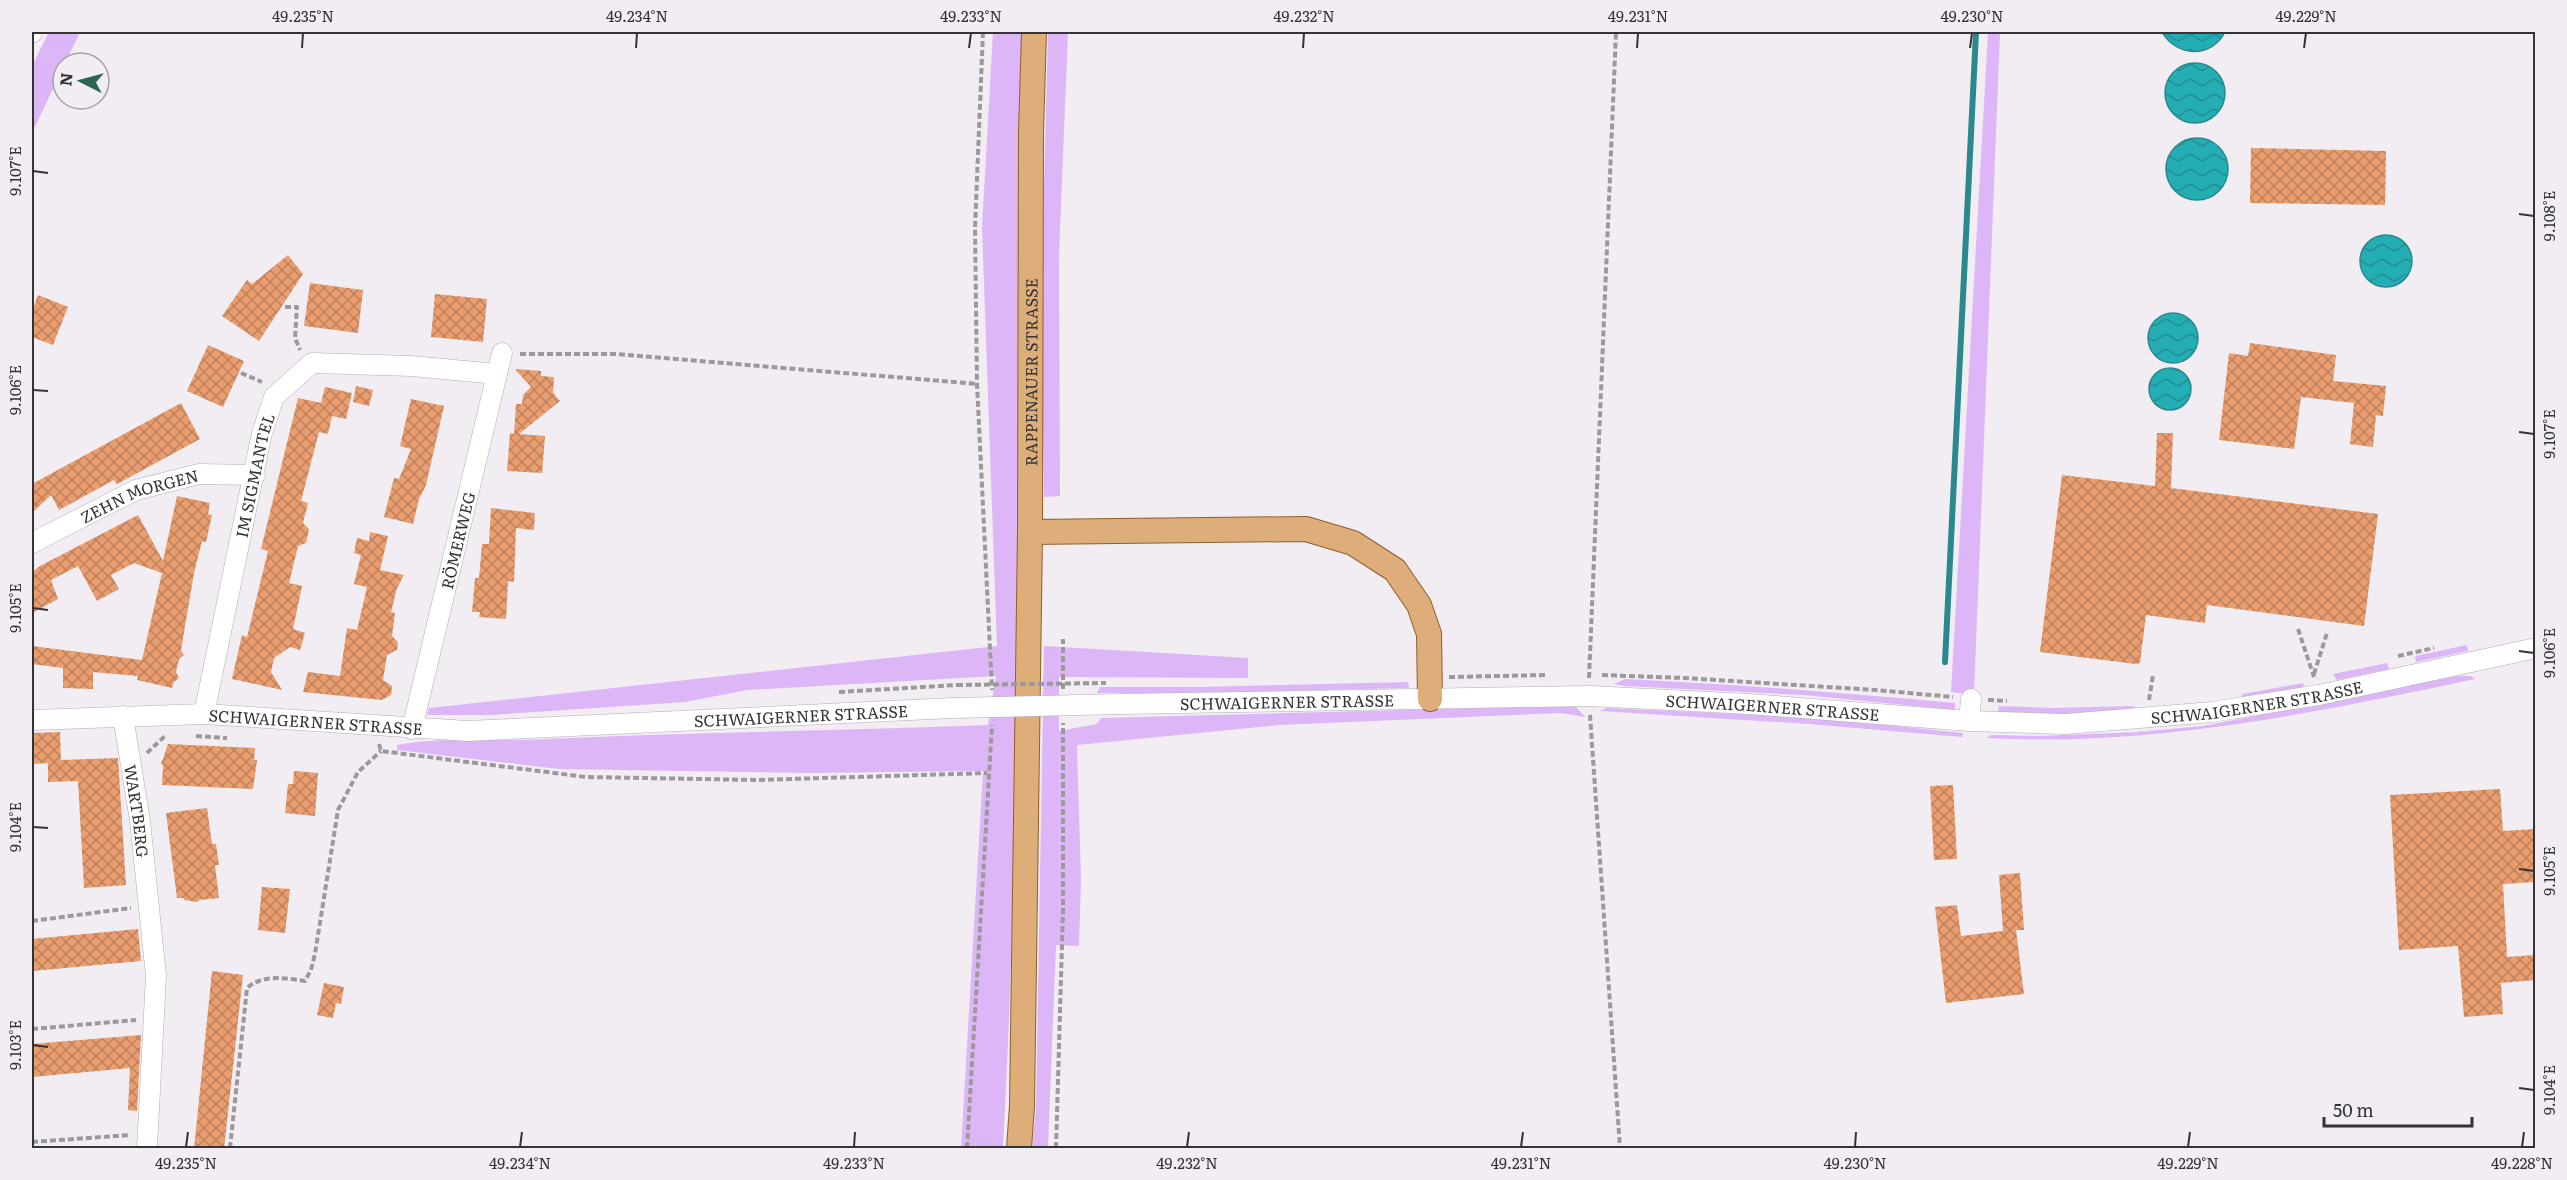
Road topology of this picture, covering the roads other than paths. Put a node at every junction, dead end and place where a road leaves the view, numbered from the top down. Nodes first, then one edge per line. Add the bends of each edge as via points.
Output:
1 (1034, 32) edge
2 (502, 354) road end
3 (497, 374) junction
4 (255, 475) junction
5 (1030, 532) junction
6 (32, 543) edge
7 (2535, 648) edge
8 (1430, 699) junction
9 (1971, 699) road end
10 (204, 714) junction
11 (123, 716) junction
12 (32, 720) edge
13 (1969, 721) junction
14 (412, 729) junction
15 (148, 1141) edge
16 (1019, 1149) edge

1 - 5 main road, RAPPENAUER STRASSE
2 - 3 street, RÖMERWEG
3 - 4 street, IM SIGMANTEL via 312,363 274,397 262,433
3 - 14 street, RÖMERWEG
4 - 6 street, ZEHN MORGEN via 199,474 136,490
4 - 10 street, IM SIGMANTEL
5 - 8 main road via 1306,529 1353,543 1395,570 1419,605 1429,634
5 - 16 main road, RAPPENAUER STRASSE
7 - 13 street, SCHWAIGERNER STRASSE via 2319,695 2212,712 2066,724
8 - 13 street, SCHWAIGERNER STRASSE via 1590,696
8 - 14 street, SCHWAIGERNER STRASSE, bridge via 952,708 468,731
9 - 13 street
10 - 11 street, SCHWAIGERNER STRASSE
10 - 14 street, SCHWAIGERNER STRASSE
11 - 12 street, SCHWAIGERNER STRASSE
11 - 15 street, WARTBERG via 140,820 156,976

